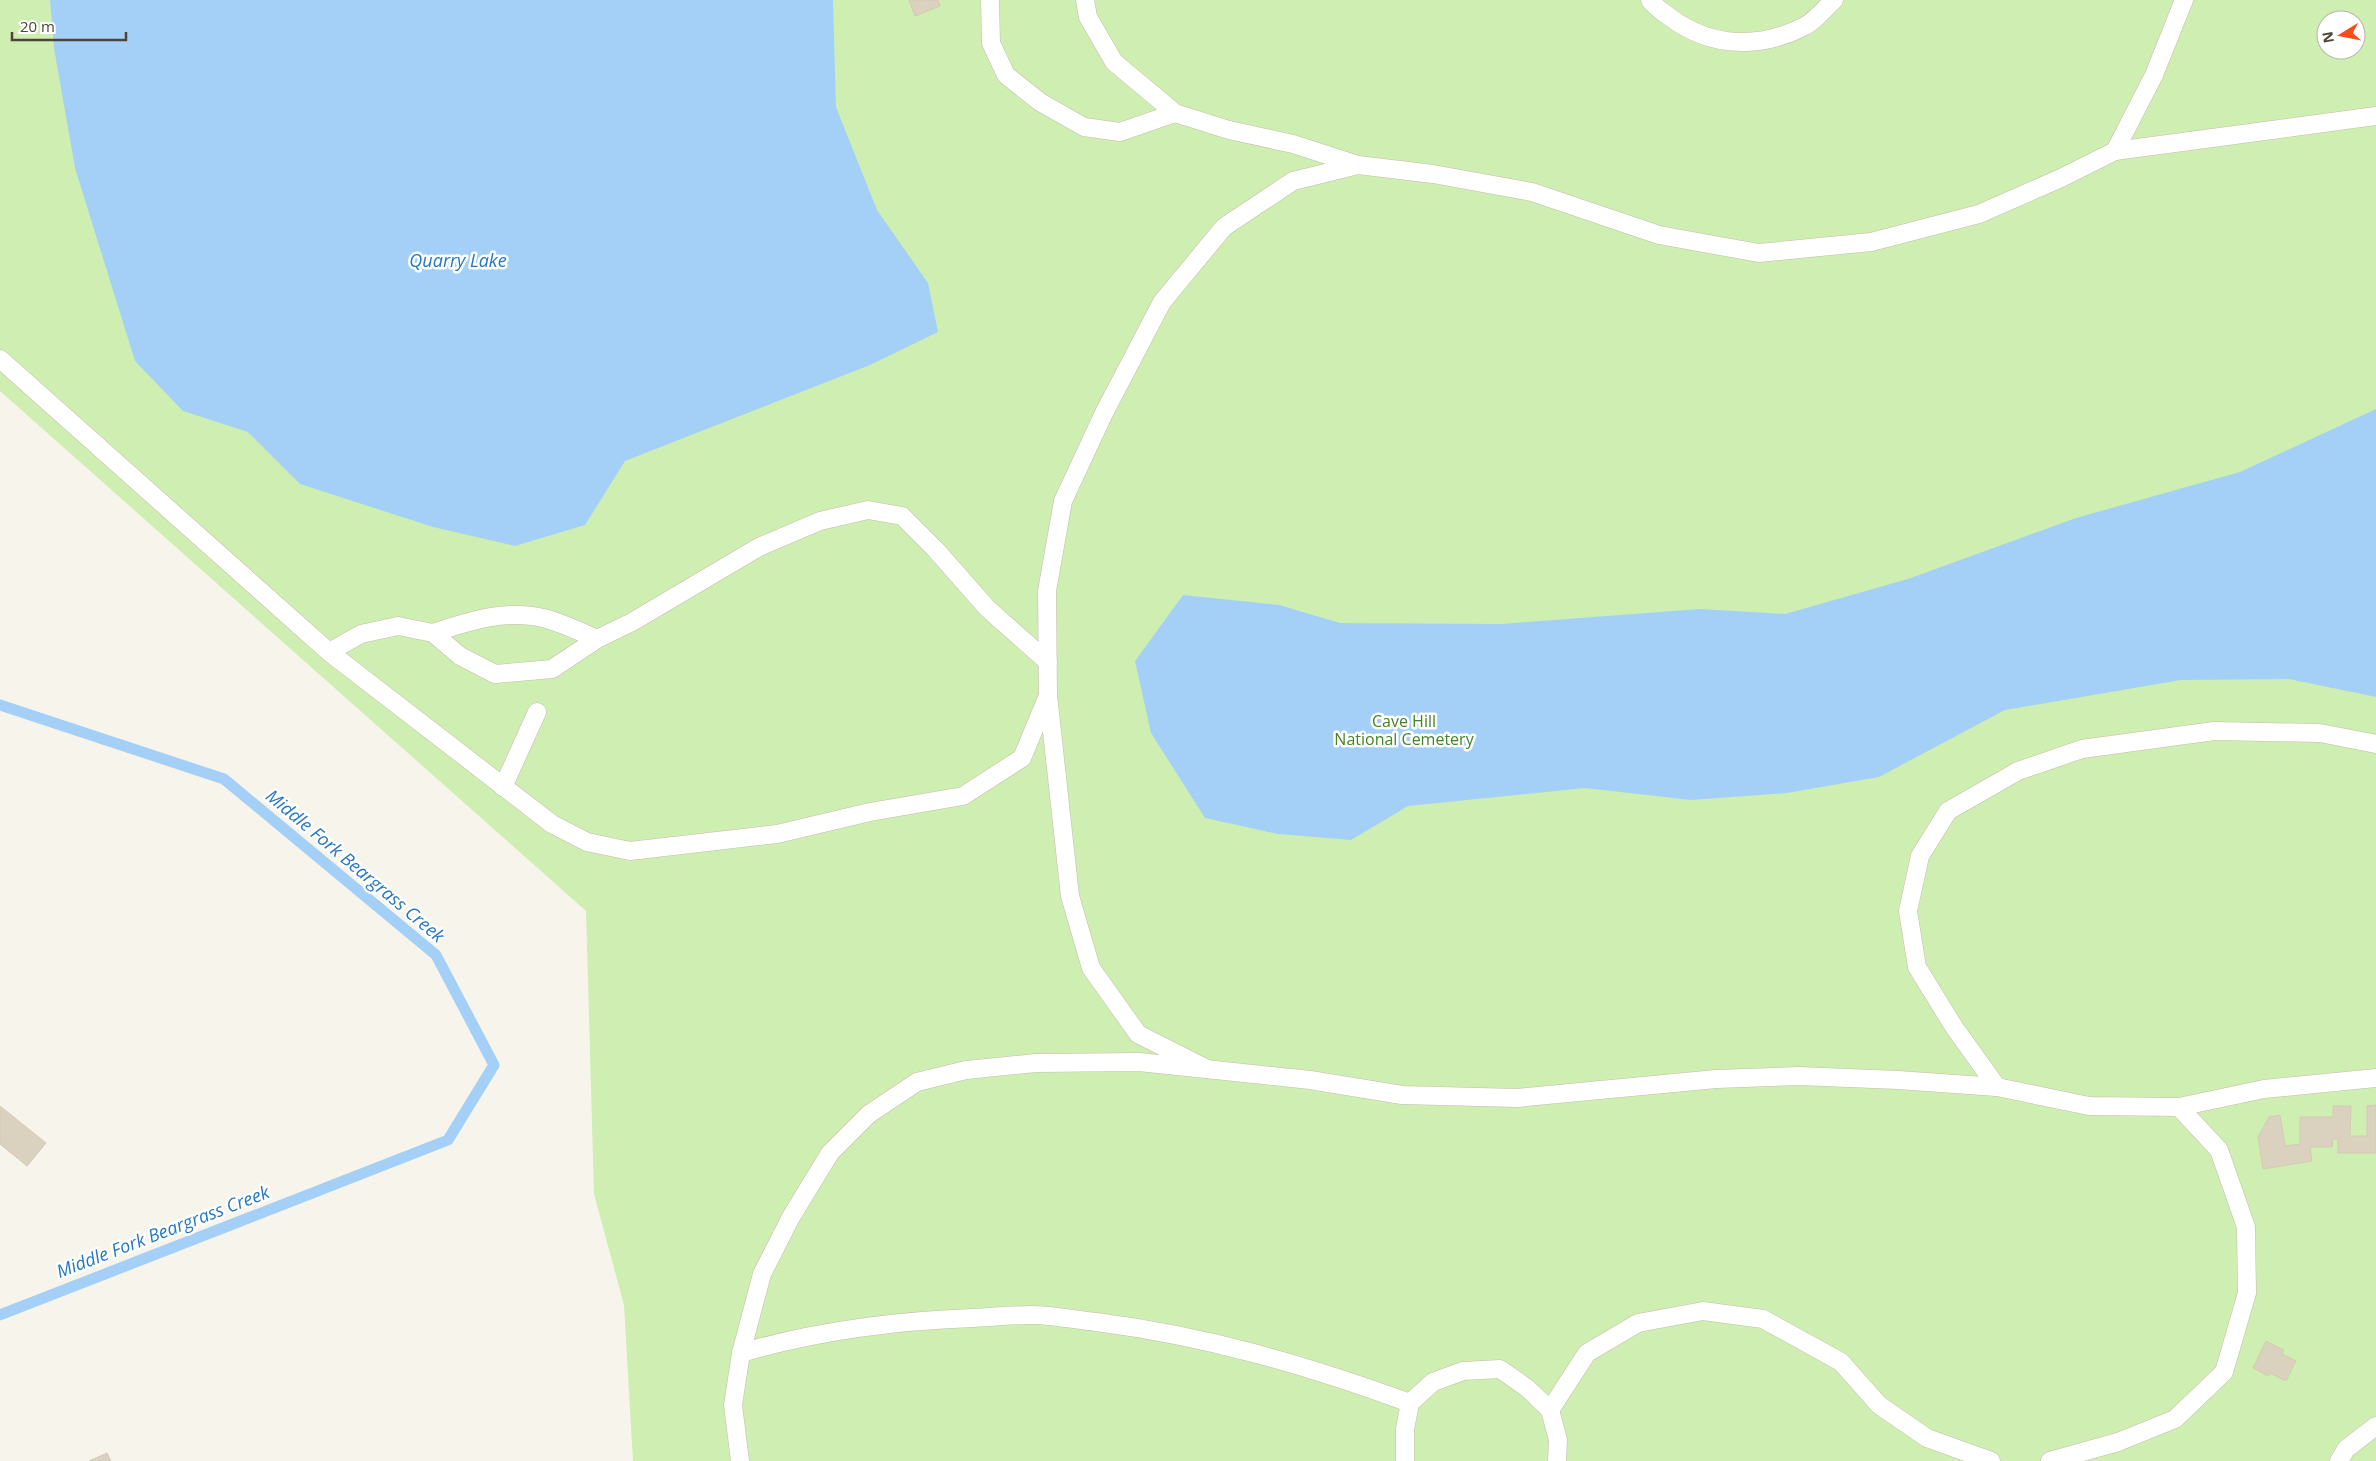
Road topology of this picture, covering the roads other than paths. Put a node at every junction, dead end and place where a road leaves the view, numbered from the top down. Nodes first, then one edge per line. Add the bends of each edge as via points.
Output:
1 (990, 0) edge
2 (1085, 0) edge
3 (1650, 0) edge
4 (1834, 0) edge
5 (2184, 0) edge
6 (1175, 113) junction
7 (2376, 116) edge
8 (2115, 151) junction
9 (1358, 165) junction
10 (0, 359) edge
11 (433, 633) junction
12 (597, 639) junction
13 (329, 652) junction
14 (1048, 662) junction
15 (1048, 696) junction
16 (537, 712) dead end
17 (2376, 744) edge
18 (503, 787) junction
19 (1207, 1069) junction
20 (2376, 1078) edge
21 (1996, 1087) junction
22 (2179, 1107) junction
23 (741, 1353) junction
24 (1410, 1403) junction
25 (1550, 1410) junction
26 (2376, 1426) edge
27 (740, 1461) edge
28 (1404, 1461) edge
29 (1557, 1461) edge
30 (1990, 1461) edge
31 (2050, 1461) edge
32 (2339, 1461) edge

1 - 6 lane via 991,43 1006,75 1040,102 1084,126 1120,132
2 - 6 lane via 1088,16 1114,62
3 - 4 lane via 1688,30 1727,42 1768,40 1807,25
5 - 8 lane via 2154,76
6 - 9 lane
7 - 8 lane
8 - 9 lane via 1979,214 1870,242 1759,253 1659,235 1532,192 1433,174
9 - 14 lane via 1293,181 1224,227 1162,302 1104,412 1064,501 1047,592
10 - 13 lane
11 - 12 lane via 468,621 509,614 546,619
11 - 12 lane via 460,656 495,674 552,669
11 - 13 lane via 398,626 361,634
12 - 14 lane via 632,622 759,547 820,521 868,510 902,516 988,608
13 - 18 lane
14 - 15 lane
15 - 18 lane via 1022,758 963,796 870,812 777,834 630,851 587,842 552,824
15 - 19 lane via 1070,896 1091,968 1138,1034
16 - 18 lane
17 - 21 lane via 2320,733 2214,731 2082,749 2018,771 1948,811 1920,856 1908,911 1917,967
19 - 21 lane via 1310,1080 1402,1095 1517,1098 1716,1079 1800,1076
19 - 23 lane via 1139,1062 1036,1064 966,1070 917,1082 869,1114 830,1153 791,1217 762,1274
20 - 22 lane via 2264,1089
21 - 22 lane via 2089,1106
22 - 31 lane via 2219,1150 2246,1226 2247,1293 2224,1372 2175,1419 2118,1442
23 - 24 lane via 826,1333 917,1320 1033,1315 1143,1328 1249,1350
23 - 27 lane via 733,1405
24 - 25 lane via 1433,1382 1463,1371 1500,1369
24 - 28 lane
25 - 29 lane via 1558,1440
25 - 30 lane via 1587,1353 1638,1323 1703,1311 1763,1319 1841,1362 1879,1405 1927,1438
26 - 32 lane via 2346,1449

